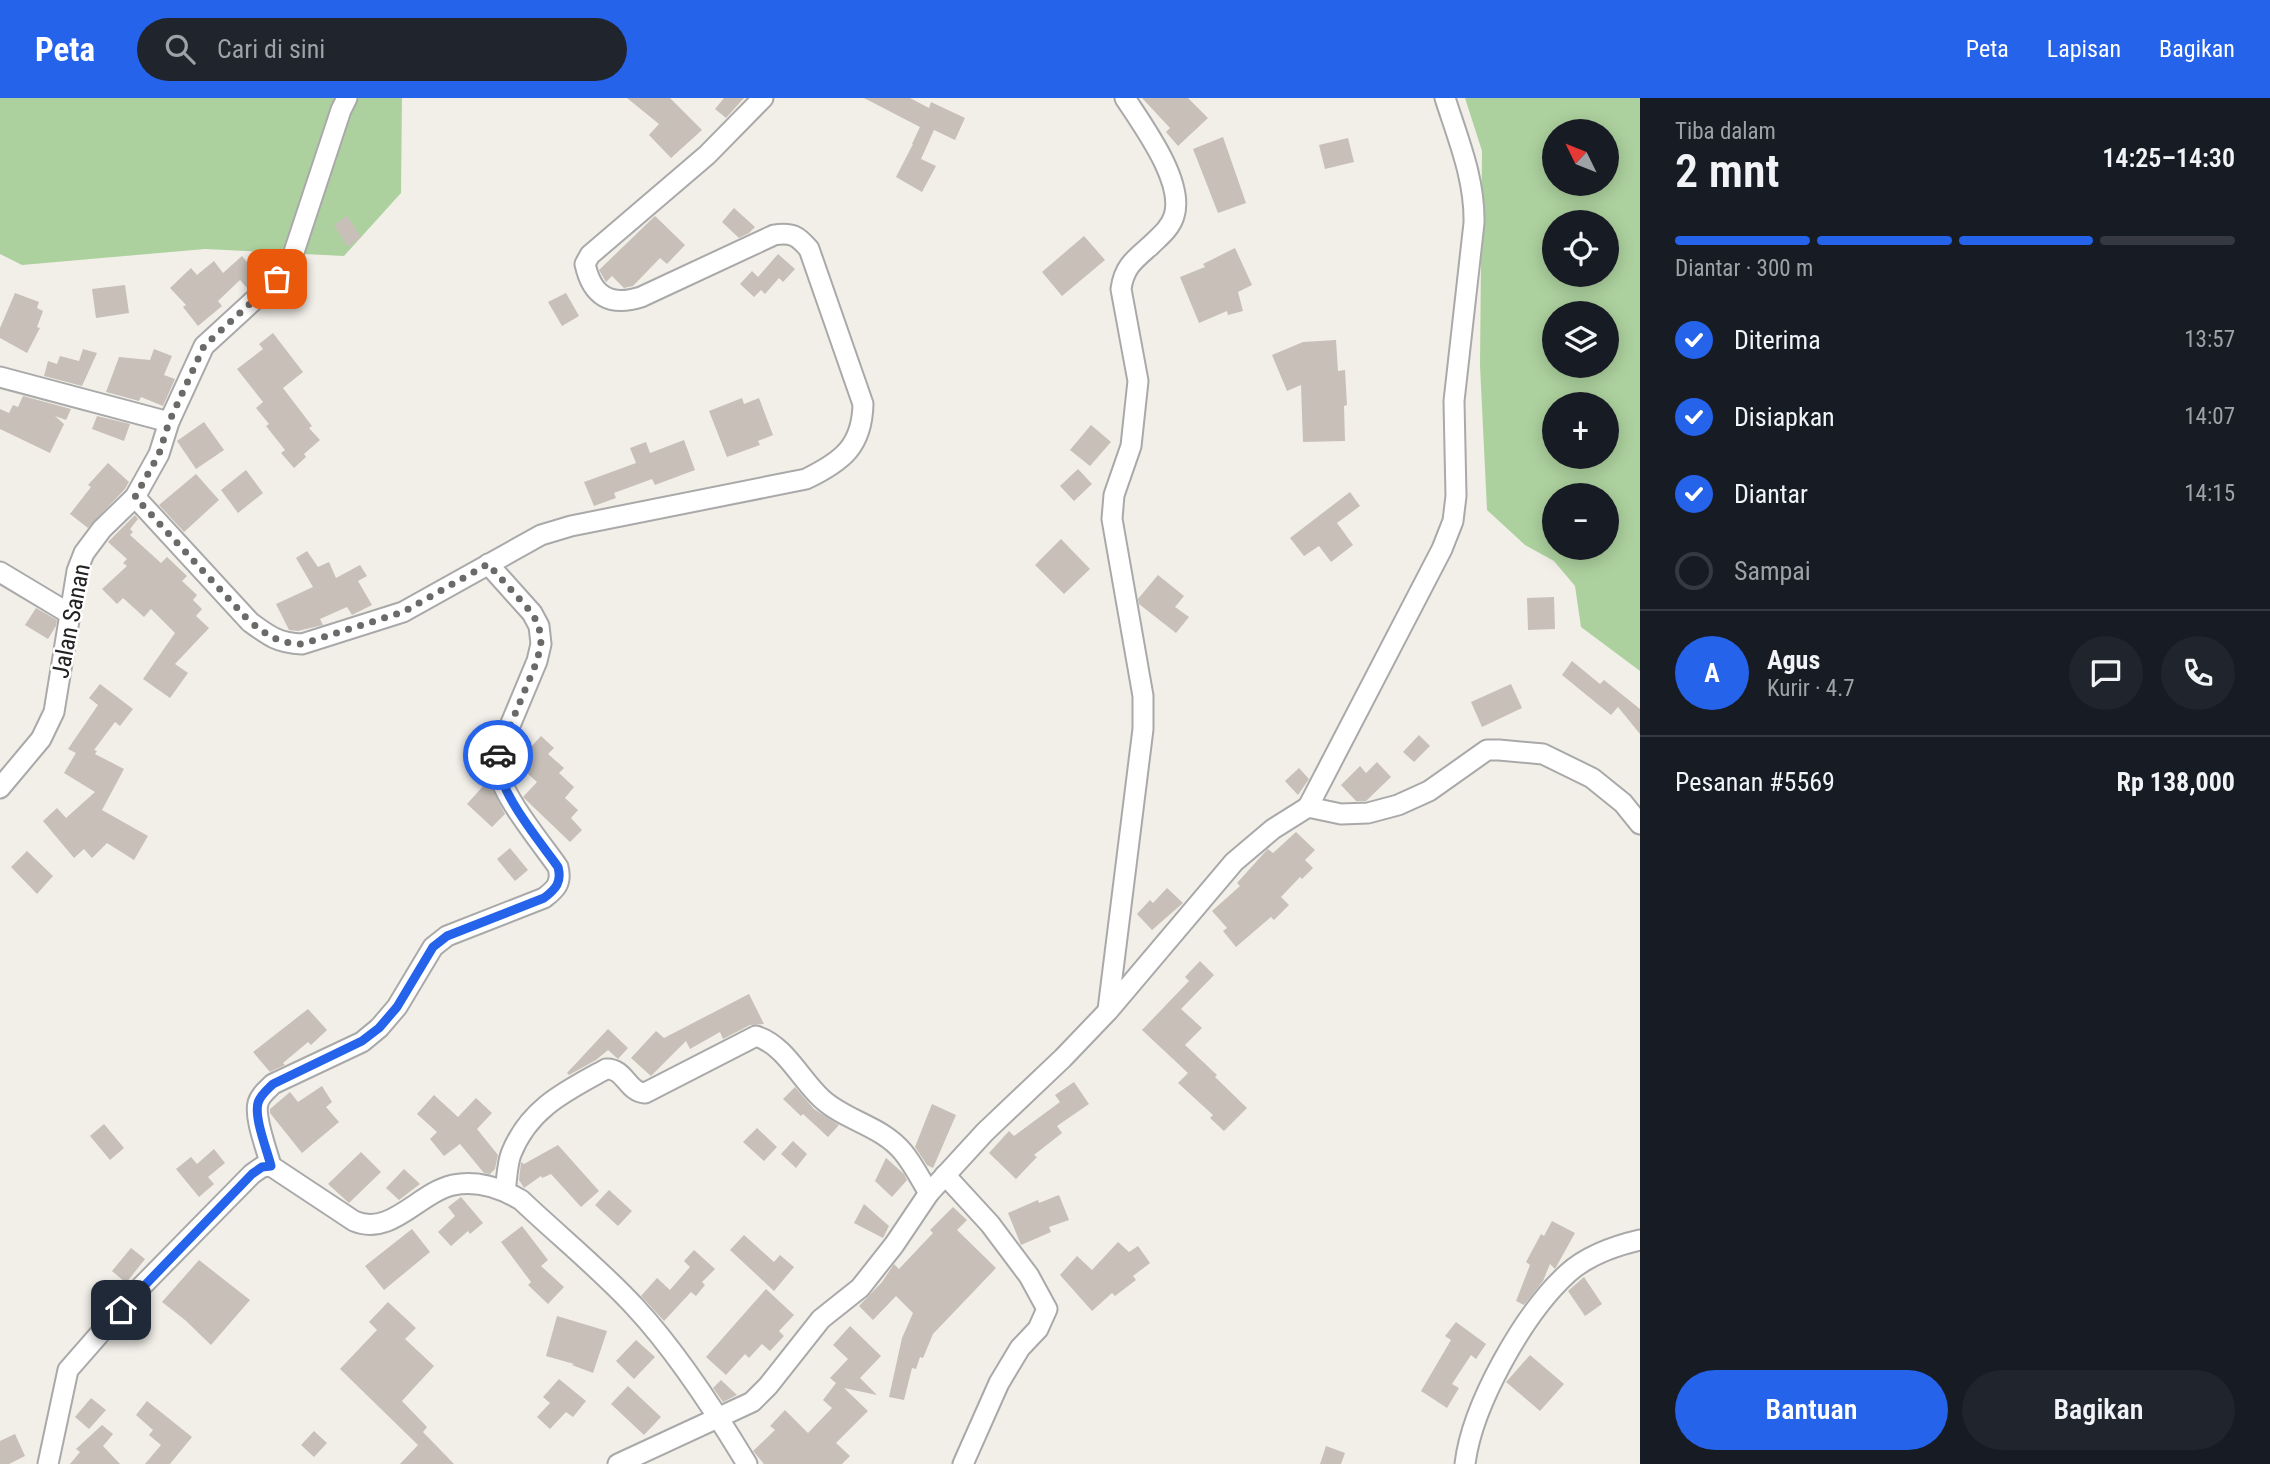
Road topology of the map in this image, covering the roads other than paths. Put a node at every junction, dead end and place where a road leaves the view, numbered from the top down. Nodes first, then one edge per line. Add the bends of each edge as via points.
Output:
1 (347, 98) edge
2 (763, 98) edge
3 (1125, 98) edge
4 (1446, 98) edge
5 (0, 377) edge
6 (169, 422) junction
7 (135, 497) junction
8 (488, 564) junction
9 (0, 572) edge
10 (70, 614) junction
11 (0, 788) edge
12 (1308, 807) junction
13 (1640, 824) edge
14 (1108, 1011) junction
15 (271, 1166) junction
16 (945, 1175) junction
17 (505, 1191) junction
18 (929, 1193) junction
19 (1640, 1240) edge
20 (718, 1417) junction
21 (48, 1464) edge
22 (618, 1464) edge
23 (747, 1464) edge
24 (963, 1464) edge
25 (1465, 1464) edge

1 - 6 street, Jalan Sanan via 293,255 277,279 204,346
2 - 8 street via 585,264 602,296 627,301 774,235 799,238 809,249 863,404 863,425 852,446 830,467 807,479 570,526 541,535
3 - 14 street via 1173,181 1176,201 1165,232 1130,263 1121,289 1138,381 1131,446 1114,495 1112,519 1143,696 1143,729
4 - 12 street via 1474,198 1454,401 1453,521
5 - 6 street
6 - 7 street, Jalan Sanan via 159,454
7 - 8 street via 250,622 285,643 302,644 403,612
7 - 10 street, Jalan Sanan via 84,553
8 - 15 street via 532,613 541,644 501,747 498,772 561,877 556,889 544,898 447,936 433,947 379,1028 362,1041 273,1084 258,1102
9 - 10 street
10 - 11 street, Jalan Sanan via 54,712 41,739
12 - 13 street via 1341,814 1398,805 1429,791 1487,750 1499,750 1543,754 1592,778
12 - 14 street via 1234,862
14 - 16 street
15 - 17 street via 365,1226 388,1221 452,1185
15 - 21 street via 252,1174 138,1290 68,1370
16 - 18 street
16 - 24 street via 990,1224 1029,1276 1046,1309 1038,1329 999,1383
17 - 18 street via 510,1156 521,1134 539,1110 565,1091 613,1069 634,1090 645,1093 756,1037 778,1049 830,1106 890,1139
17 - 20 street via 521,1200 634,1305
18 - 20 street via 860,1288 821,1319 768,1386 752,1402
19 - 25 street via 1610,1247 1570,1271 1546,1295 1501,1365 1467,1443
20 - 22 street
20 - 23 street

